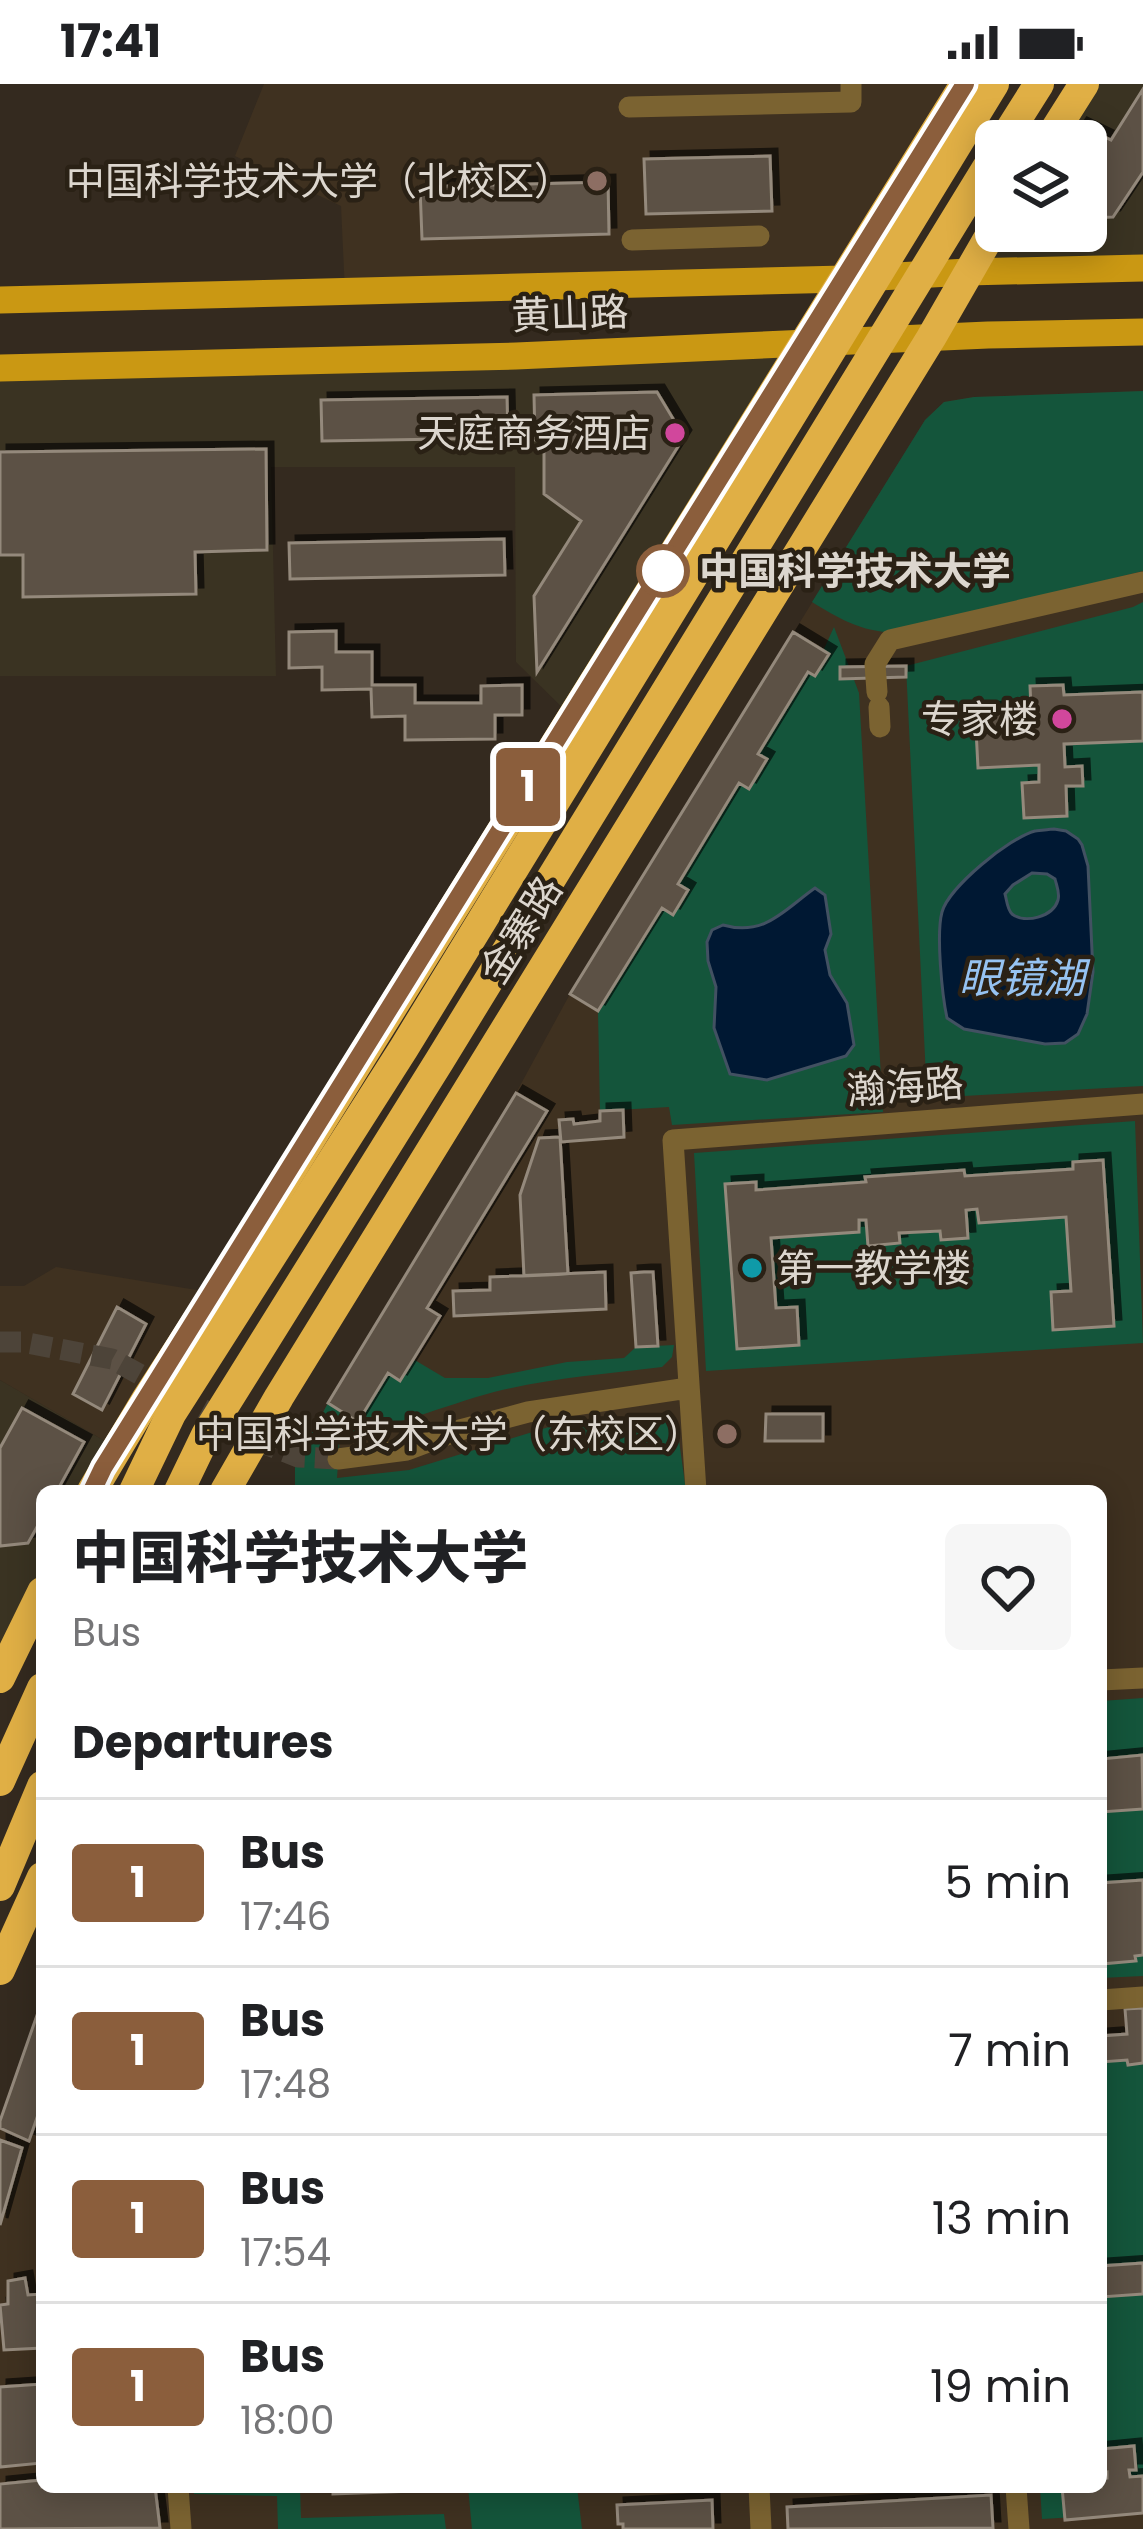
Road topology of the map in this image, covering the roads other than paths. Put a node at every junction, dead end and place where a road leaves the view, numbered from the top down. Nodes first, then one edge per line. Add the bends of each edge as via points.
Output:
1 (850, 84) edge
2 (964, 84) edge
3 (994, 84) edge
4 (1039, 84) edge
5 (1084, 84) edge
6 (629, 107) dead end
7 (1016, 120) edge
8 (1061, 120) edge
9 (975, 187) edge
10 (760, 236) dead end
11 (632, 240) dead end
12 (979, 252) edge
13 (1143, 268) edge
14 (967, 272) junction
15 (844, 279) junction
16 (0, 300) edge
17 (1143, 332) edge
18 (931, 338) junction
19 (803, 345) junction
20 (0, 368) edge
21 (1143, 582) edge
22 (879, 709) dead end
23 (1143, 1104) edge
24 (688, 1388) junction
25 (338, 1460) tunnel mouth
26 (98, 1480) edge
27 (141, 1485) edge
28 (182, 1485) edge
29 (229, 1485) edge
30 (696, 1485) edge
31 (36, 1604) edge
32 (0, 1678) edge
33 (1143, 1678) edge
34 (1107, 1681) edge
35 (36, 1701) edge
36 (0, 1781) edge
37 (36, 1800) edge
38 (0, 1886) edge
39 (36, 1890) edge
40 (0, 1970) edge
41 (1143, 1997) edge
42 (1107, 2000) edge
43 (178, 2493) edge
44 (759, 2493) edge
45 (1016, 2493) edge
46 (181, 2529) edge
47 (761, 2529) edge
48 (1019, 2529) edge

1 - 6 street via 851,102
2 - 15 highway
3 - 27 highway, bridge via 171,1414
4 - 7 highway
5 - 8 highway
9 - 28 highway, bridge
10 - 11 street
12 - 14 highway, 金寨路
13 - 14 main road, 黄山路
14 - 15 main road, 黄山路
14 - 18 highway, 金寨路
15 - 16 main road, 黄山路
15 - 19 highway
17 - 18 main road, 黄山路
18 - 19 main road, 黄山路
18 - 29 highway, 金寨路
19 - 20 main road, 黄山路
19 - 26 highway
21 - 22 street via 890,640 875,664
23 - 24 street, 瀚海路 via 673,1140
24 - 25 street via 529,1412 407,1450
24 - 30 street
31 - 32 highway
33 - 34 street
35 - 36 highway
37 - 38 highway
39 - 40 highway
41 - 42 street
43 - 46 street
44 - 47 street
45 - 48 street

